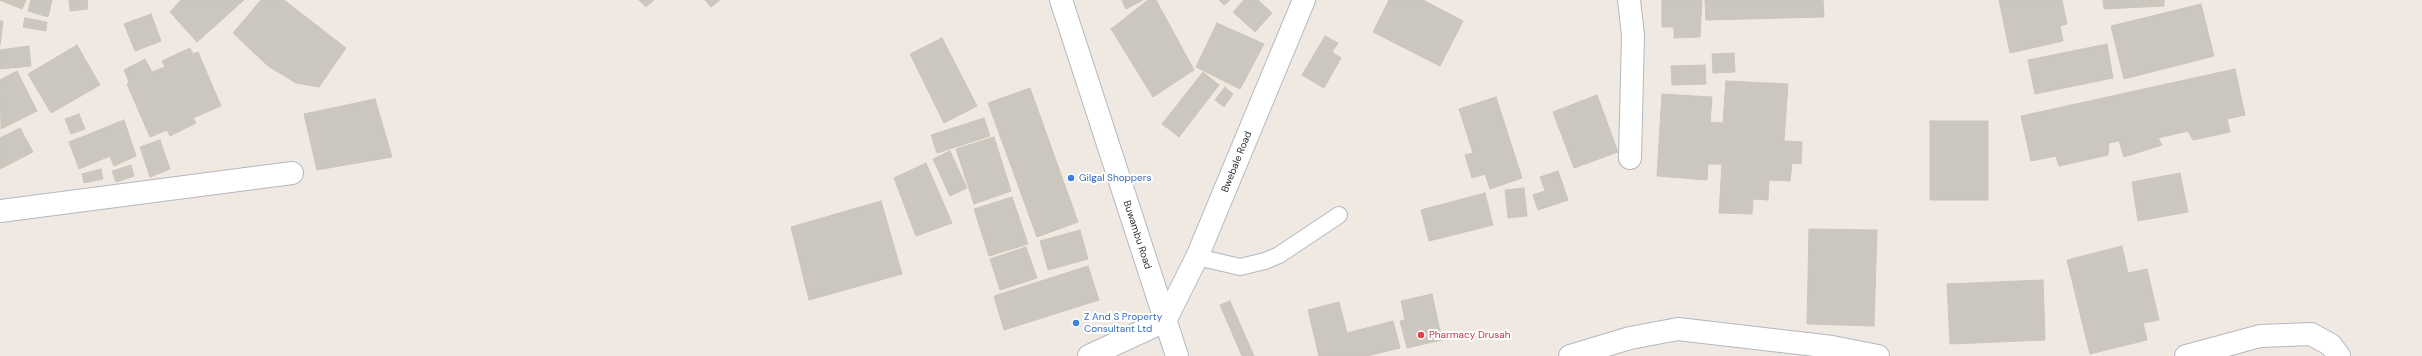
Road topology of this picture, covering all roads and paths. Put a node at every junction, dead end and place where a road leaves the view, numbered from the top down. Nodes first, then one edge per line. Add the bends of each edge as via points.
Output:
1 (1061, 0) edge
2 (1304, 0) edge
3 (1630, 0) edge
4 (1630, 158) dead end
5 (292, 173) dead end
6 (0, 211) edge
7 (1339, 215) dead end
8 (1197, 258) junction
9 (1165, 321) junction
10 (1834, 352) edge
11 (1089, 356) edge
12 (1177, 356) edge
13 (1570, 356) edge
14 (1878, 356) edge
15 (2186, 356) edge
16 (2339, 356) edge

1 - 9 street, Buwambu Road
2 - 8 street, Bwebale Road
3 - 4 street via 1633,35
5 - 6 street
7 - 8 lane via 1280,255 1265,260 1240,267
8 - 9 street, Bwebale Road
9 - 11 street
9 - 12 street, Buwambu Road
10 - 13 street via 1678,329 1630,338
10 - 14 street
15 - 16 street via 2260,336 2311,334 2331,345

